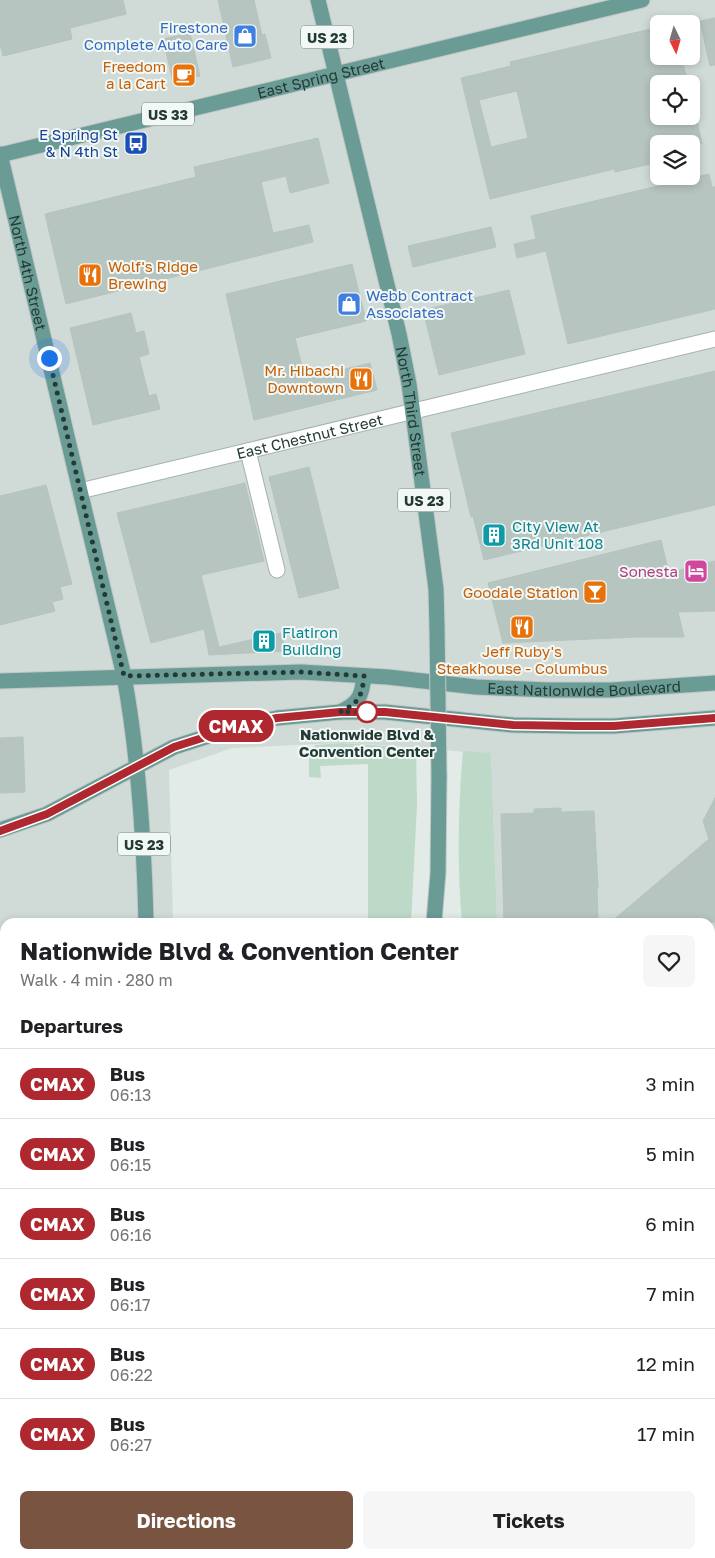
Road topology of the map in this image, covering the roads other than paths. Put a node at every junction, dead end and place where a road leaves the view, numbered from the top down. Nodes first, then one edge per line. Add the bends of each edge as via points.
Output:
1 (318, 0) edge
2 (642, 0) edge
3 (336, 73) junction
4 (0, 155) edge
5 (715, 339) edge
6 (413, 412) junction
7 (248, 451) junction
8 (80, 491) junction
9 (277, 570) dead end
10 (124, 676) junction
11 (364, 676) junction
12 (0, 681) edge
13 (715, 683) edge
14 (340, 712) junction
15 (715, 718) edge
16 (138, 766) junction
17 (0, 830) edge
18 (146, 918) edge
19 (434, 918) edge

1 - 3 main road, North Third Street / US 23
2 - 3 main road, East Spring Street / US 33
3 - 4 main road, East Spring Street / US 33
3 - 6 main road, North Third Street / US 23 via 399,334
4 - 8 main road, North 4th Street / US 23
5 - 6 street, East Chestnut Street
6 - 7 street, East Chestnut Street
6 - 19 main road, North Third Street / US 23, bridge via 436,588 439,776
7 - 8 street, East Chestnut Street
7 - 9 street
8 - 10 main road, North 4th Street / US 23
10 - 11 main road, East Nationwide Boulevard via 301,672
10 - 12 main road, East Nationwide Boulevard
10 - 16 main road, North 4th Street / US 23
11 - 13 main road, East Nationwide Boulevard via 548,690 612,690
11 - 14 main road via 359,699
14 - 15 main road via 385,712 547,726 614,726
14 - 16 main road via 246,724 174,747
16 - 17 main road via 47,814
16 - 18 main road, North 4th Street / US 23

